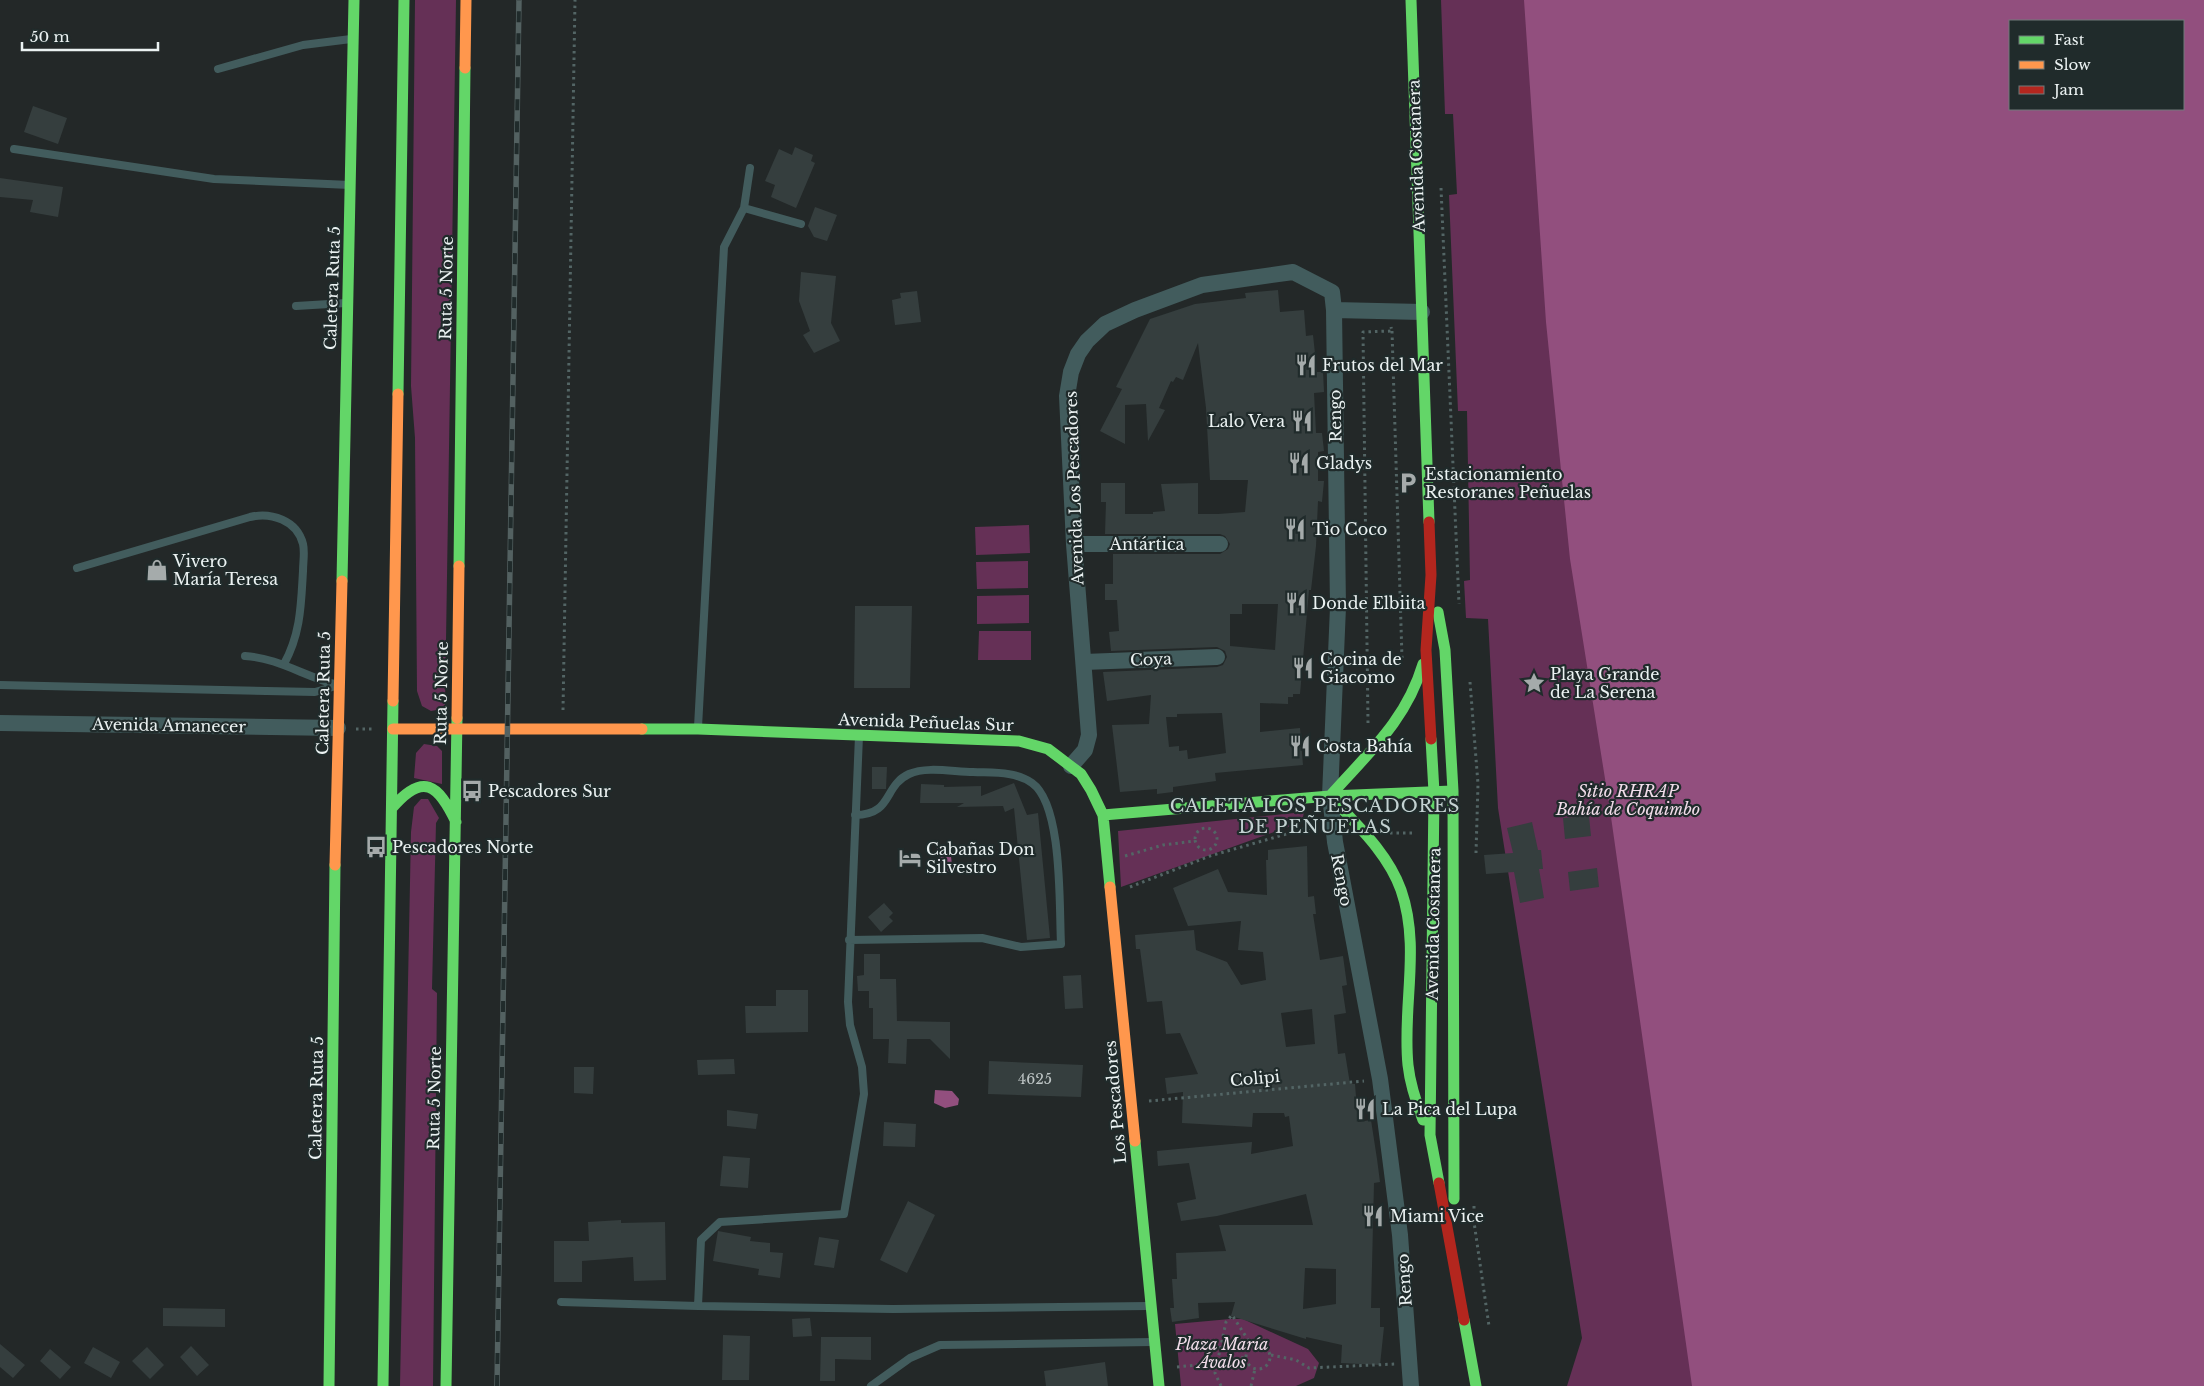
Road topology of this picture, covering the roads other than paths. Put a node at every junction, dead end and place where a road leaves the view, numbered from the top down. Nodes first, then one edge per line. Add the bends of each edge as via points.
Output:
1 (354, 0) edge
2 (404, 0) edge
3 (466, 0) edge
4 (1411, 0) edge
5 (353, 39) junction
6 (218, 69) dead end
7 (14, 149) dead end
8 (750, 168) dead end
9 (352, 185) junction
10 (744, 208) junction
11 (801, 224) dead end
12 (348, 303) junction
13 (296, 306) dead end
14 (1334, 310) junction
15 (1422, 312) junction
16 (1074, 544) junction
17 (1220, 544) dead end
18 (77, 568) dead end
19 (1431, 575) junction
20 (1426, 650) junction
21 (245, 656) dead end
22 (1217, 657) dead end
23 (1084, 662) junction
24 (284, 664) junction
25 (0, 685) edge
26 (340, 685) junction
27 (0, 722) edge
28 (338, 728) junction
29 (393, 729) junction
30 (698, 729) junction
31 (457, 730) junction
32 (860, 736) junction
33 (1071, 766) junction
34 (1453, 791) junction
35 (1434, 792) junction
36 (1330, 796) junction
37 (392, 808) junction
38 (856, 815) junction
39 (1103, 815) junction
40 (456, 822) junction
41 (849, 940) junction
42 (1430, 1135) junction
43 (1456, 1270) junction
44 (560, 1302) dead end
45 (698, 1306) junction
46 (1150, 1306) junction
47 (1153, 1342) junction
48 (329, 1386) edge
49 (383, 1386) edge
50 (446, 1386) edge
51 (871, 1386) edge
52 (1159, 1386) edge
53 (1411, 1386) edge
54 (1476, 1386) edge

1 - 5 main road, Caletera Ruta 5
2 - 29 main road
3 - 31 main road, Ruta 5 Norte
4 - 15 main road, Avenida Costanera
5 - 6 lane via 303,45
5 - 9 main road, Caletera Ruta 5
7 - 9 lane via 214,179
8 - 10 lane
9 - 12 main road, Caletera Ruta 5
10 - 11 lane
10 - 30 lane via 724,247
12 - 13 lane
12 - 26 main road, Caletera Ruta 5
14 - 15 street
14 - 16 street, Avenida Los Pescadores via 1332,292 1293,272 1202,285 1116,318 1094,332 1078,354 1067,396
14 - 36 street, Rengo via 1338,607
15 - 19 main road, Avenida Costanera
16 - 17 street, Antártica
16 - 23 street, Avenida Los Pescadores
18 - 24 lane via 250,517 266,515 282,520 295,530 303,544 301,618 295,642
19 - 20 main road, Avenida Costanera
19 - 34 main road, Avenida Costanera via 1445,650
20 - 35 main road, Avenida Costanera
20 - 36 main road via 1416,687 1397,722
21 - 24 lane
22 - 23 street, Coya
23 - 33 street, Avenida Los Pescadores via 1089,735 1085,750
24 - 26 lane via 311,677
25 - 26 lane via 315,692
26 - 28 main road, Caletera Ruta 5
27 - 28 street, Avenida Amanecer
28 - 48 main road, Caletera Ruta 5
29 - 31 main road, Avenida Peñuelas Sur
29 - 37 main road
30 - 31 main road, Avenida Peñuelas Sur
30 - 32 main road, Avenida Peñuelas Sur
31 - 40 main road, Ruta 5 Norte
32 - 33 main road, Avenida Peñuelas Sur via 1019,741 1048,749
32 - 38 lane
33 - 39 main road, Avenida Peñuelas Sur via 1092,790
34 - 35 main road
34 - 43 main road, Avenida Costanera
35 - 36 main road
35 - 42 main road, Avenida Costanera
36 - 39 main road
36 - 42 main road via 1386,861 1403,896 1409,932 1408,1057 1417,1103
36 - 53 street, Rengo via 1335,842 1380,1080 1400,1235
37 - 40 main road via 412,788 431,788 443,795
37 - 49 main road
38 - 41 lane
38 - 41 lane via 879,810 902,778 919,772 1004,773 1032,782 1044,795 1054,829 1061,944 1021,947 977,938
39 - 46 main road, Los Pescadores
40 - 50 main road, Ruta 5 Norte
41 - 45 lane via 848,1014 862,1067 864,1094 844,1214 720,1222 701,1240
42 - 43 main road, Avenida Costanera
43 - 54 main road, Avenida Costanera
44 - 45 lane
45 - 46 lane via 893,1309
46 - 47 main road, Los Pescadores
47 - 51 lane via 940,1345 910,1358
47 - 52 main road, Los Pescadores

